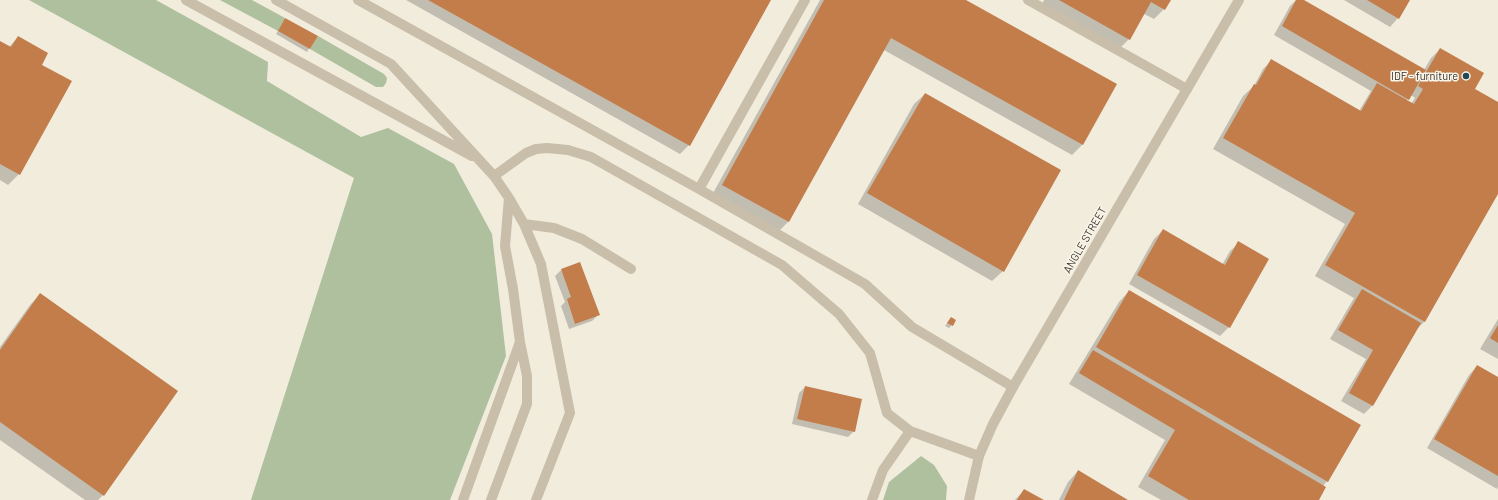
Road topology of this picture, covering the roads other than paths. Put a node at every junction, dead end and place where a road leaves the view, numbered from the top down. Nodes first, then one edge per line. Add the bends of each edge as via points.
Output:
1 (186, 0) edge
2 (276, 0) edge
3 (358, 0) edge
4 (805, 0) edge
5 (1028, 0) edge
6 (1239, 0) edge
7 (1187, 89) junction
8 (479, 159) junction
9 (494, 176) junction
10 (699, 189) junction
11 (509, 198) junction
12 (524, 224) junction
13 (631, 269) dead end
14 (520, 342) junction
15 (1013, 386) junction
16 (910, 431) junction
17 (979, 456) junction
18 (462, 500) edge
19 (491, 500) edge
20 (536, 500) edge
21 (872, 500) edge
22 (969, 500) edge

1 - 8 street
2 - 8 street via 391,64
3 - 10 street
4 - 10 street
5 - 7 street
6 - 7 street, ANGLE STREET
7 - 15 street, ANGLE STREET
8 - 9 street
9 - 11 street
9 - 16 street via 526,153 536,149 568,150 591,157 782,265 839,314 870,353 887,413
10 - 15 street via 865,284 912,327
11 - 12 street
11 - 14 street via 505,246
12 - 13 street via 554,228 582,239
12 - 20 street via 541,264 570,413
14 - 18 street
14 - 19 street via 527,376 526,404
15 - 17 street, ANGLE STREET
16 - 17 street
16 - 21 street via 883,470
17 - 22 street, ANGLE STREET

